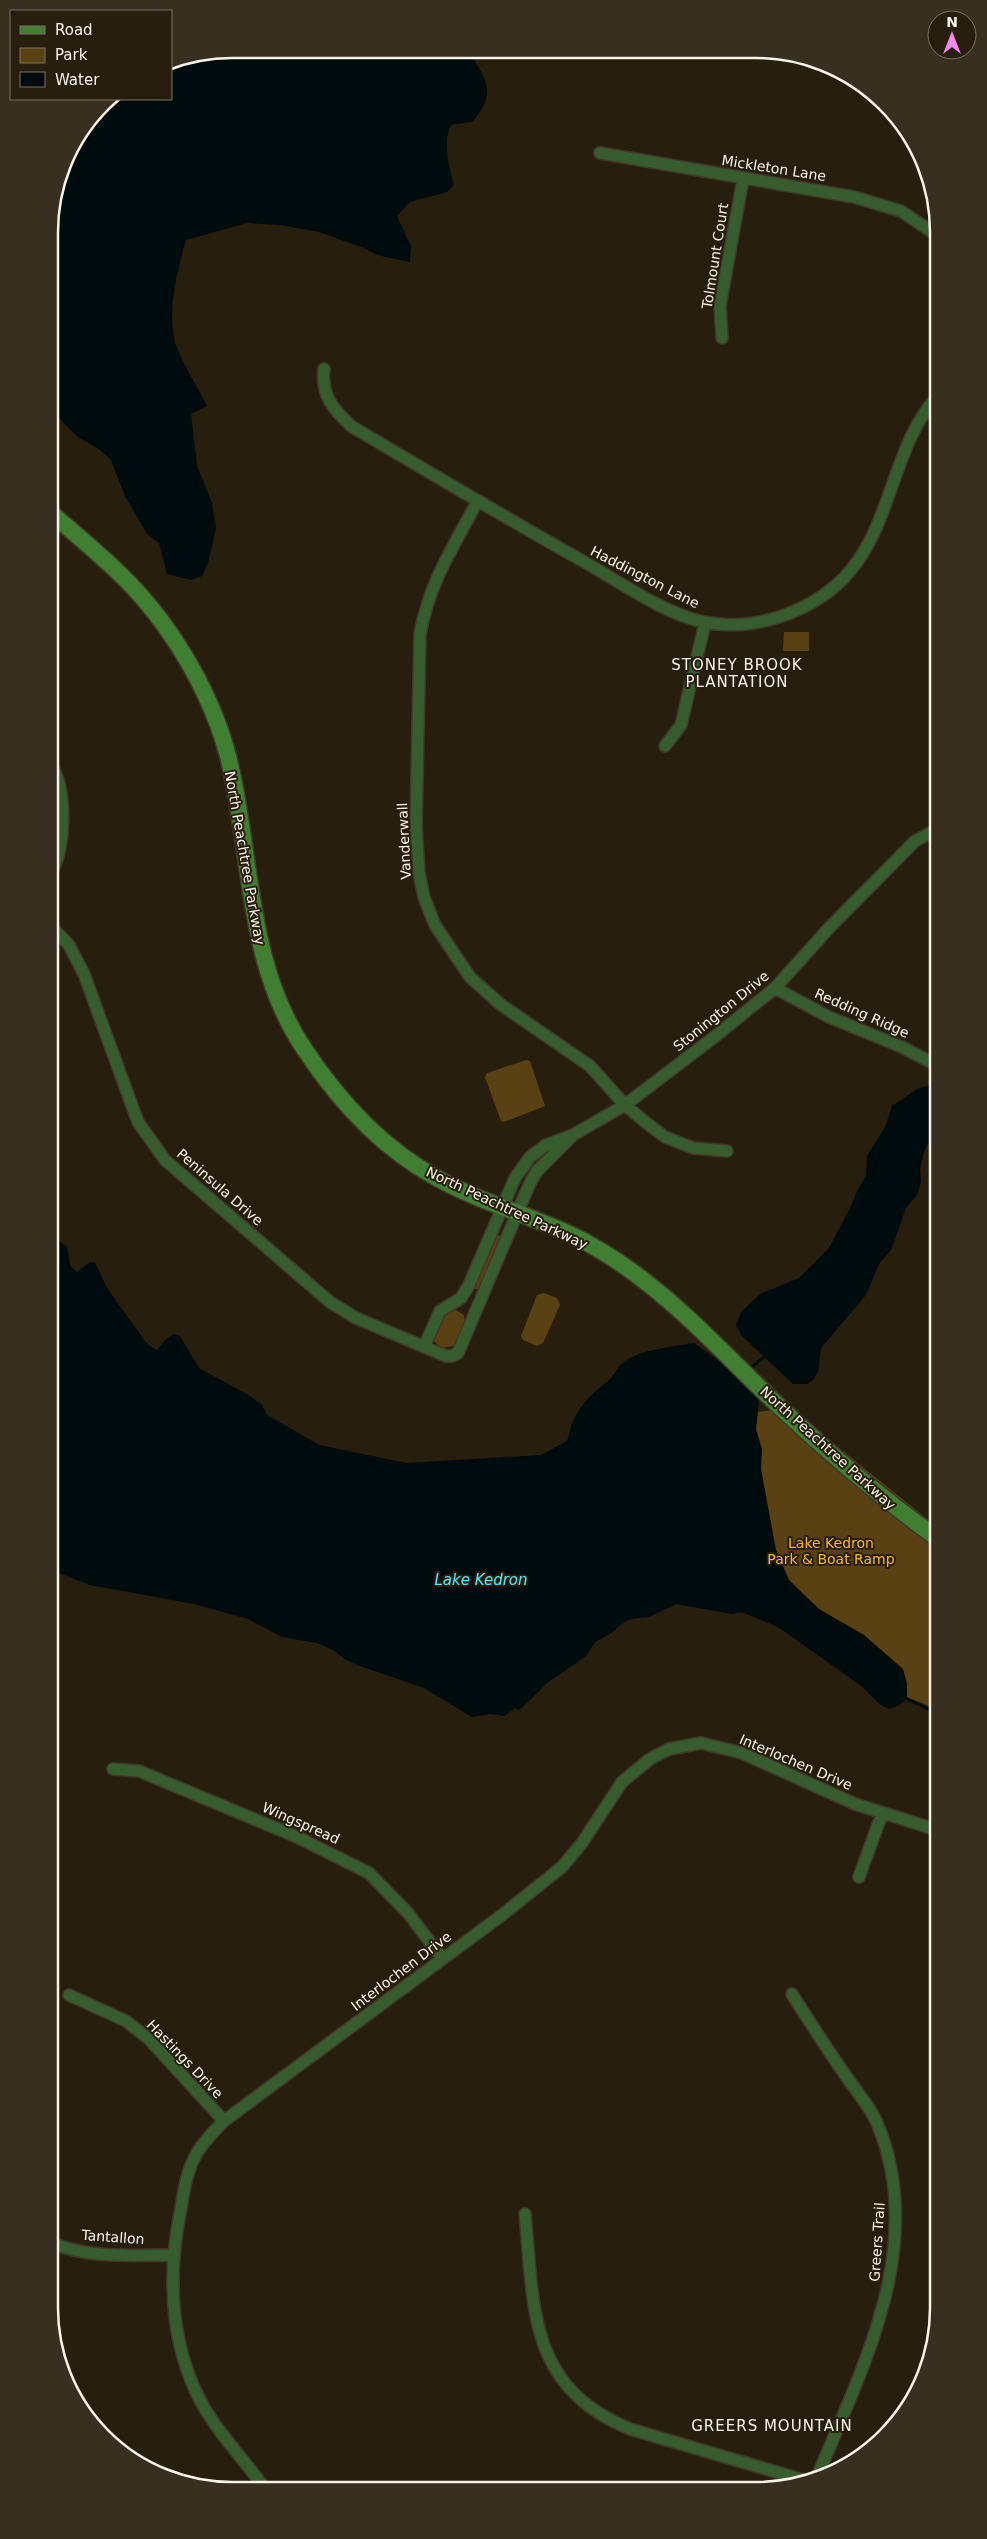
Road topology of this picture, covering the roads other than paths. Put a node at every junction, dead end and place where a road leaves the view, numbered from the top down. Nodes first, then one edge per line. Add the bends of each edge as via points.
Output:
1 (600, 153) dead end
2 (743, 179) junction
3 (930, 231) edge
4 (722, 338) dead end
5 (324, 369) dead end
6 (930, 407) edge
7 (477, 502) junction
8 (58, 519) edge
9 (705, 623) junction
10 (665, 746) dead end
11 (58, 789) edge
12 (930, 833) edge
13 (58, 851) edge
14 (58, 933) edge
15 (776, 988) junction
16 (930, 1061) edge
17 (625, 1105) junction
18 (573, 1134) junction
19 (727, 1151) dead end
20 (502, 1207) junction
21 (519, 1213) junction
22 (464, 1294) junction
23 (480, 1302) junction
24 (424, 1347) junction
25 (929, 1533) edge
26 (114, 1769) dead end
27 (882, 1814) junction
28 (929, 1828) edge
29 (860, 1877) dead end
30 (442, 1958) junction
31 (69, 1994) dead end
32 (792, 1994) dead end
33 (224, 2121) junction
34 (525, 2214) dead end
35 (58, 2245) edge
36 (172, 2255) junction
37 (821, 2469) edge
38 (794, 2477) edge
39 (260, 2482) edge

1 - 2 street, Mickleton Lane
2 - 3 street, Mickleton Lane via 821,190 887,205
2 - 4 street, Tolmount Court via 720,306
5 - 7 street, Haddington Lane via 327,399 351,426
6 - 9 street, Haddington Lane via 916,428 864,551 844,578 826,594 779,618
7 - 9 street, Haddington Lane via 637,592 687,618
7 - 17 street, Vanderwall via 438,574 425,608 420,634 416,825 424,897 435,925 470,978 500,1004 590,1066
8 - 20 street, North Peachtree Parkway via 122,575 158,619 201,682 227,754 262,955 283,1010 304,1049 364,1124 385,1142 437,1178
9 - 10 street via 681,725
11 - 13 street via 63,806 63,836
12 - 15 street, Stonington Drive via 915,841 830,927
14 - 24 street, Peninsula Drive via 69,945 84,974 138,1122 165,1160 330,1302 356,1318
15 - 16 street, Redding Ridge via 829,1017
15 - 17 street, Stonington Drive
17 - 18 street, Stonington Drive
17 - 19 street, Vanderwall via 666,1137 693,1148
18 - 20 street, Stonington Drive via 546,1145 530,1157 515,1178
18 - 21 street, Stonington Drive via 537,1171
20 - 21 street, North Peachtree Parkway
20 - 22 street
21 - 23 street, Peninsula Drive
21 - 25 street, North Peachtree Parkway via 586,1242 642,1278 843,1464
22 - 23 street
22 - 24 street via 440,1311
23 - 24 street, Peninsula Drive via 458,1352 446,1356
26 - 30 street, Wingspread via 139,1771 297,1837 368,1873 408,1913
27 - 28 street, Interlochen Drive
27 - 29 street
27 - 30 street, Interlochen Drive via 742,1753 701,1743 669,1749 650,1759 622,1782 562,1868
30 - 33 street, Interlochen Drive
31 - 33 street, Hastings Drive via 126,2021 141,2032
32 - 37 street, Greers Trail via 874,2117 887,2149 896,2203 895,2248 889,2290 871,2347
33 - 36 street, Interlochen Drive via 205,2140 190,2166
34 - 38 street via 540,2338 552,2365 580,2399 604,2417 630,2429
35 - 36 street, Tantallon via 108,2255
36 - 39 street, Interlochen Drive via 177,2338 189,2374 210,2417

